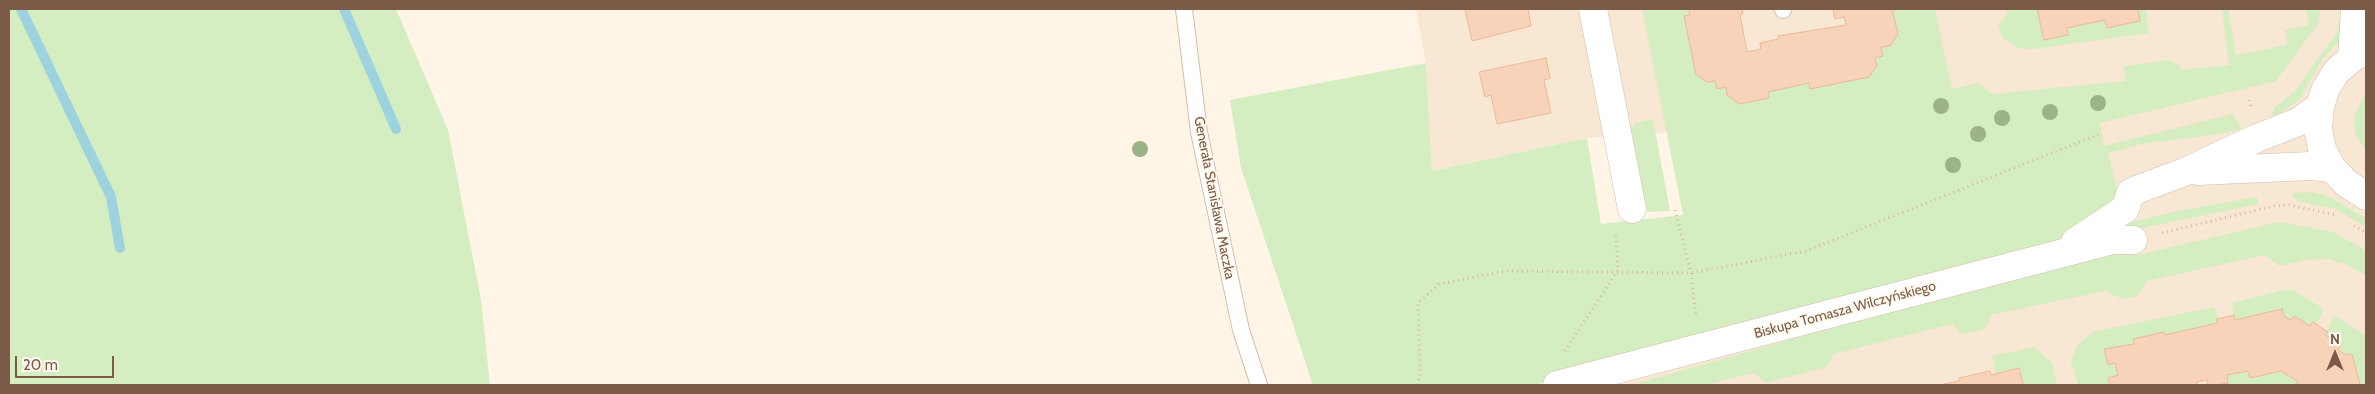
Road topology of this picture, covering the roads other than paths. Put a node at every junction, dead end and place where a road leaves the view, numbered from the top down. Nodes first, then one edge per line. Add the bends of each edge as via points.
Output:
1 (1184, 9) edge
2 (1593, 9) edge
3 (2355, 9) edge
4 (2359, 55) edge
5 (2320, 106) junction
6 (2332, 168) junction
7 (2187, 172) junction
8 (2366, 196) edge
9 (1624, 218) road end
10 (2133, 240) road end
11 (2055, 255) junction
12 (1259, 385) edge
13 (1557, 385) edge

1 - 12 lane, Generała Stanisława Maczka via 1199,132 1242,330
2 - 9 street
3 - 4 street
4 - 5 street via 2337,71
5 - 6 street via 2318,128
5 - 7 street via 2298,122
6 - 7 street via 2310,166
6 - 8 street via 2346,184
7 - 11 street via 2131,192 2125,209
10 - 11 street, Biskupa Tomasza Wilczyńskiego via 2113,240
11 - 13 street, Biskupa Tomasza Wilczyńskiego

